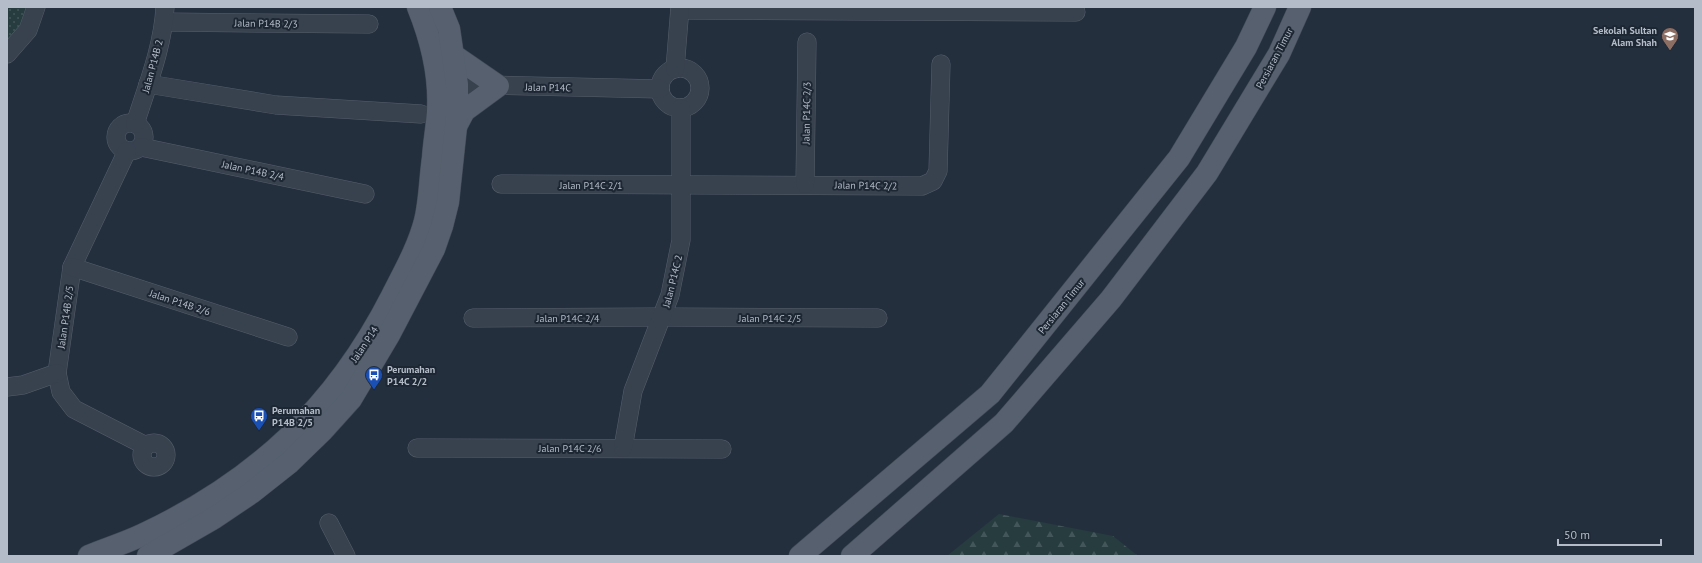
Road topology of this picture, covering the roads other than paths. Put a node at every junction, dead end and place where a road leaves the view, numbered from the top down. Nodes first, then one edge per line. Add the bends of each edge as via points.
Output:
1 (36, 7) edge
2 (418, 7) edge
3 (440, 7) edge
4 (1265, 7) edge
5 (1300, 7) edge
6 (680, 9) edge
7 (818, 9) edge
8 (1076, 12) dead end
9 (164, 14) edge
10 (369, 24) dead end
11 (807, 42) dead end
12 (7, 54) edge
13 (453, 55) junction
14 (941, 64) dead end
15 (675, 69) junction
16 (148, 84) junction
17 (447, 84) junction
18 (498, 86) junction
19 (660, 88) junction
20 (681, 108) junction
21 (421, 114) dead end
22 (135, 124) junction
23 (455, 129) junction
24 (134, 149) junction
25 (501, 184) dead end
26 (805, 184) junction
27 (681, 185) junction
28 (365, 194) dead end
29 (72, 267) junction
30 (662, 317) junction
31 (473, 318) dead end
32 (878, 318) dead end
33 (288, 337) dead end
34 (57, 373) junction
35 (7, 387) edge
36 (146, 446) dead end
37 (417, 448) dead end
38 (623, 448) junction
39 (722, 449) dead end
40 (329, 523) dead end
41 (89, 556) edge
42 (148, 556) edge
43 (346, 556) edge
44 (800, 556) edge
45 (852, 556) edge

1 - 12 street via 28,30
2 - 17 main road, Jalan P14
3 - 13 main road, Jalan P14 via 449,29
4 - 44 main road, Persiaran Timur via 1246,47 1179,158 990,394
5 - 45 main road, Persiaran Timur via 1279,54 1207,173 1111,299 1004,423
6 - 7 street
6 - 15 street
7 - 8 street
9 - 10 street, Jalan P14B 2/3
9 - 16 street, Jalan P14B 2
11 - 26 street, Jalan P14C 2/3
13 - 17 main road, Jalan P14
13 - 18 main road
14 - 26 street, Jalan P14C 2/2 via 938,171 932,181 922,186
15 - 19 street via 664,76
15 - 20 street via 682,68 693,74 699,85 697,98 688,106
16 - 21 street via 276,105
16 - 22 street, Jalan P14B 2
17 - 18 street, Jalan P14C
17 - 23 main road, Jalan P14 via 457,117
17 - 41 main road, Jalan P14 via 438,111 425,220 418,243 377,326 334,389 275,451 239,479 205,502 141,536
18 - 19 street, Jalan P14C
18 - 23 main road via 464,111
19 - 20 street via 661,95 669,105
20 - 27 street, Jalan P14C 2
22 - 24 street via 142,128 145,138
22 - 24 street via 125,123 116,133 119,146
23 - 42 main road, Jalan P14 via 448,202 434,250 390,335 351,399 289,463 251,493 214,518
24 - 28 street, Jalan P14B 2/4
24 - 29 street, Jalan P14B 2/5
25 - 27 street, Jalan P14C 2/1
26 - 27 street, Jalan P14C 2/2
27 - 30 street, Jalan P14C 2 via 681,240 670,294
29 - 33 street, Jalan P14B 2/6
29 - 34 street, Jalan P14B 2/5
30 - 31 street, Jalan P14C 2/4
30 - 32 street, Jalan P14C 2/5
30 - 38 street, Jalan P14C 2 via 633,391
34 - 35 street via 23,385
34 - 36 street, Jalan P14B 2/5 via 61,392 74,409
37 - 38 street, Jalan P14C 2/6
38 - 39 street, Jalan P14C 2/6
40 - 43 street

